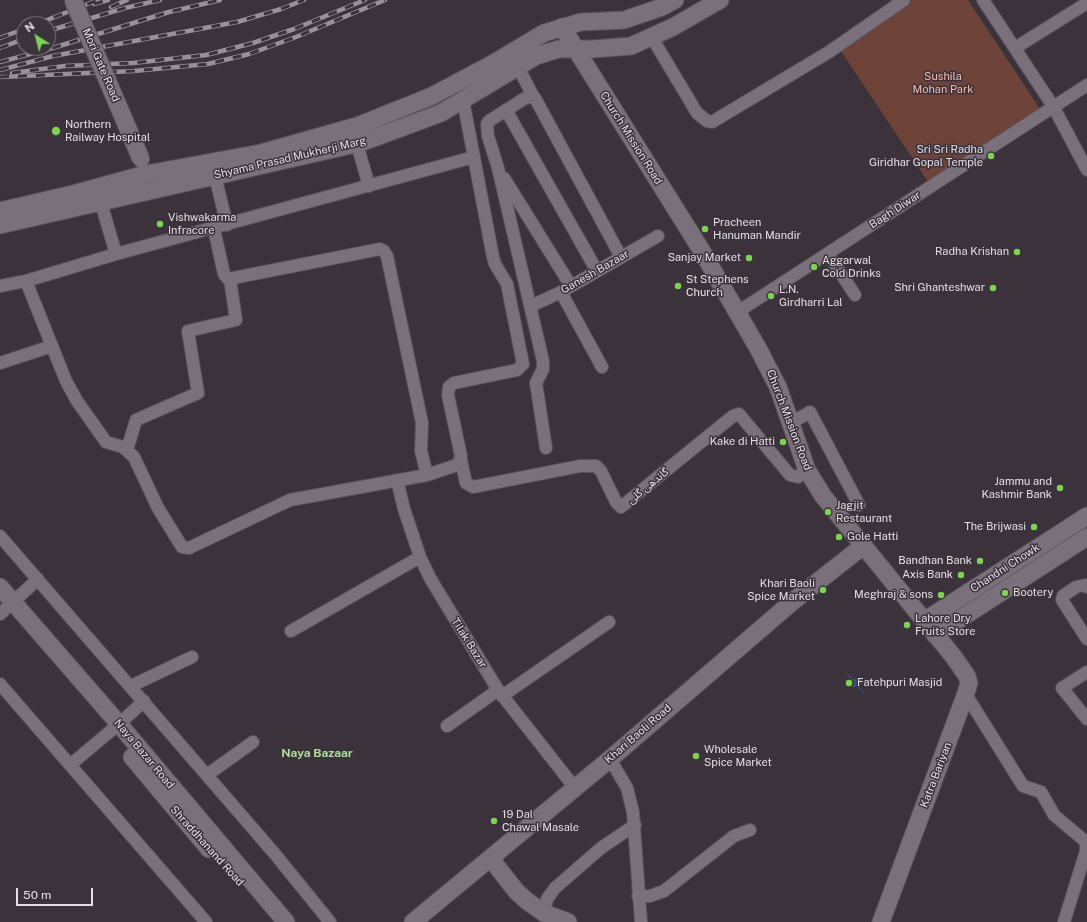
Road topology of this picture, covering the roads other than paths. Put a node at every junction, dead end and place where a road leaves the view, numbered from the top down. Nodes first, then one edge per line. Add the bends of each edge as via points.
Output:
1 (73, 0) edge
2 (675, 0) edge
3 (720, 0) edge
4 (904, 0) edge
5 (984, 0) edge
6 (1087, 3) edge
7 (562, 27) junction
8 (651, 36) junction
9 (1016, 48) junction
10 (576, 49) junction
11 (518, 67) junction
12 (1087, 84) edge
13 (533, 96) junction
14 (463, 100) junction
15 (1051, 103) junction
16 (506, 110) junction
17 (357, 144) junction
18 (474, 157) junction
19 (144, 167) junction
20 (498, 168) junction
21 (1087, 170) edge
22 (215, 176) junction
23 (369, 186) junction
24 (152, 190) junction
25 (76, 200) junction
26 (101, 203) junction
27 (0, 211) edge
28 (0, 225) edge
29 (227, 225) junction
30 (214, 229) junction
31 (658, 236) dead end
32 (116, 254) junction
33 (828, 254) junction
34 (621, 257) junction
35 (597, 270) junction
36 (230, 279) junction
37 (26, 281) junction
38 (0, 286) edge
39 (566, 289) junction
40 (855, 295) dead end
41 (531, 306) junction
42 (736, 313) junction
43 (52, 346) junction
44 (0, 363) edge
45 (602, 367) dead end
46 (791, 423) junction
47 (546, 448) dead end
48 (127, 450) junction
49 (461, 460) junction
50 (807, 470) junction
51 (427, 475) junction
52 (397, 480) junction
53 (859, 505) dead end
54 (1087, 516) edge
55 (0, 536) edge
56 (1087, 537) edge
57 (863, 546) junction
58 (1037, 548) junction
59 (420, 557) junction
60 (1048, 562) junction
61 (38, 580) junction
62 (0, 587) edge
63 (1087, 587) edge
64 (4, 608) edge
65 (924, 621) junction
66 (609, 622) dead end
67 (291, 631) dead end
68 (935, 635) junction
69 (1087, 639) edge
70 (192, 657) dead end
71 (1087, 660) edge
72 (1087, 664) edge
73 (1087, 672) edge
74 (0, 684) edge
75 (131, 686) junction
76 (500, 693) junction
77 (965, 696) junction
78 (144, 701) junction
79 (1087, 719) edge
80 (447, 726) dead end
81 (115, 728) junction
82 (253, 742) dead end
83 (610, 758) junction
84 (70, 765) junction
85 (207, 775) junction
86 (575, 788) junction
87 (635, 825) junction
88 (750, 830) dead end
89 (491, 859) junction
90 (638, 896) junction
91 (544, 912) junction
92 (206, 922) edge
93 (274, 922) edge
94 (286, 922) edge
95 (330, 922) edge
96 (413, 922) edge
97 (568, 922) edge
98 (641, 922) edge
99 (881, 922) edge
100 (1064, 922) edge

1 - 19 street, Mori Gate Road, bridge
2 - 7 street, Shyama Prasad Mukherji Marg via 624,20 581,22
3 - 8 street, Shyama Prasad Mukherji Marg via 673,27
4 - 8 street via 829,52 712,122 697,113
5 - 9 street
6 - 9 street
7 - 10 street, Church Mission Road
7 - 19 street, Shyama Prasad Mukherji Marg via 544,33 432,96 357,126 261,153
8 - 10 street, Shyama Prasad Mukherji Marg via 631,46
9 - 15 street
10 - 11 street, Shyama Prasad Mukherji Marg via 559,49 536,56
10 - 42 street, Church Mission Road via 700,248
11 - 13 street
11 - 14 street, Shyama Prasad Mukherji Marg
12 - 15 street, Bagh Diwar
13 - 16 street
13 - 34 street
14 - 17 street, Shyama Prasad Mukherji Marg via 441,113
14 - 18 street
15 - 21 street
15 - 33 street, Bagh Diwar
16 - 20 street via 487,124
16 - 35 street
17 - 22 street, Shyama Prasad Mukherji Marg
17 - 23 street
18 - 23 street
18 - 49 street via 493,257 507,284 523,364 517,370 454,383 449,387 448,394
19 - 24 street, Mori Gate Road
19 - 25 street, Shyama Prasad Mukherji Marg
20 - 39 street
20 - 41 street
22 - 24 street, Shyama Prasad Mukherji Marg
22 - 29 street
23 - 29 street
24 - 26 street, Shyama Prasad Mukherji Marg
25 - 26 street, Shyama Prasad Mukherji Marg
25 - 27 street, Shyama Prasad Mukherji Marg
25 - 28 street, Shyama Prasad Mukherji Marg
26 - 32 street
29 - 30 street
30 - 32 street
30 - 36 street via 224,274
31 - 34 street, Ganesh Bazaar
32 - 37 street
33 - 40 street
33 - 42 street, Bagh Diwar
34 - 35 street, Ganesh Bazaar
35 - 39 street, Ganesh Bazaar
36 - 48 street via 236,320 188,331 198,393 136,420
36 - 51 street via 370,251 384,251 422,423 421,451
37 - 38 street
37 - 43 street
39 - 41 street, Ganesh Bazaar
39 - 45 street
41 - 47 street via 543,366 536,383
42 - 46 street, Church Mission Road via 770,370
43 - 44 street
43 - 48 street via 73,394 104,440
46 - 50 street, Church Mission Road
46 - 53 street via 810,412
48 - 52 street via 134,457 178,543 185,548 290,500
49 - 50 street, گاندھی گلی via 466,483 473,487 580,466 596,466 616,502 622,507 736,414 741,416 790,475 798,477
49 - 51 street via 454,466
50 - 57 street, Church Mission Road via 832,508
51 - 52 street
52 - 59 street, Tilak Bazar
54 - 58 street, Chandni Chowk
55 - 61 street
56 - 60 street, Chandni Chowk
57 - 65 street, Church Mission Road
57 - 83 street, Khari Baoli Road via 792,602
58 - 60 street
58 - 65 street, Chandni Chowk
59 - 67 street
59 - 76 street, Tilak Bazar via 453,619
60 - 68 street, Chandni Chowk
61 - 64 street
61 - 75 street
62 - 64 street, Naya Bazar Road
63 - 69 street via 1076,587 1063,596 1062,600
64 - 81 street, Naya Bazar Road
65 - 68 street, Church Mission Road
66 - 76 street
68 - 77 street, Katra Bariyan via 967,676
70 - 75 street
71 - 72 street
73 - 79 street via 1062,688
74 - 84 street
75 - 78 street
76 - 80 street
76 - 86 street, Tilak Bazar
77 - 99 street, Katra Bariyan
77 - 100 street via 1023,786 1040,792 1054,815 1086,842 1086,851
78 - 81 street
78 - 85 street
81 - 84 street
81 - 93 street, Shraddhanand Road via 187,824
81 - 94 street, Naya Bazar Road
82 - 85 street
83 - 86 street, Khari Baoli Road
83 - 87 street via 627,788
84 - 92 street
85 - 95 street
86 - 89 street, Khari Baoli Road
87 - 90 street
87 - 91 street via 602,848 555,888
88 - 90 street via 734,836 664,891 650,896
89 - 91 street via 516,891
89 - 96 street, Khari Baoli Road
90 - 98 street
91 - 97 street

